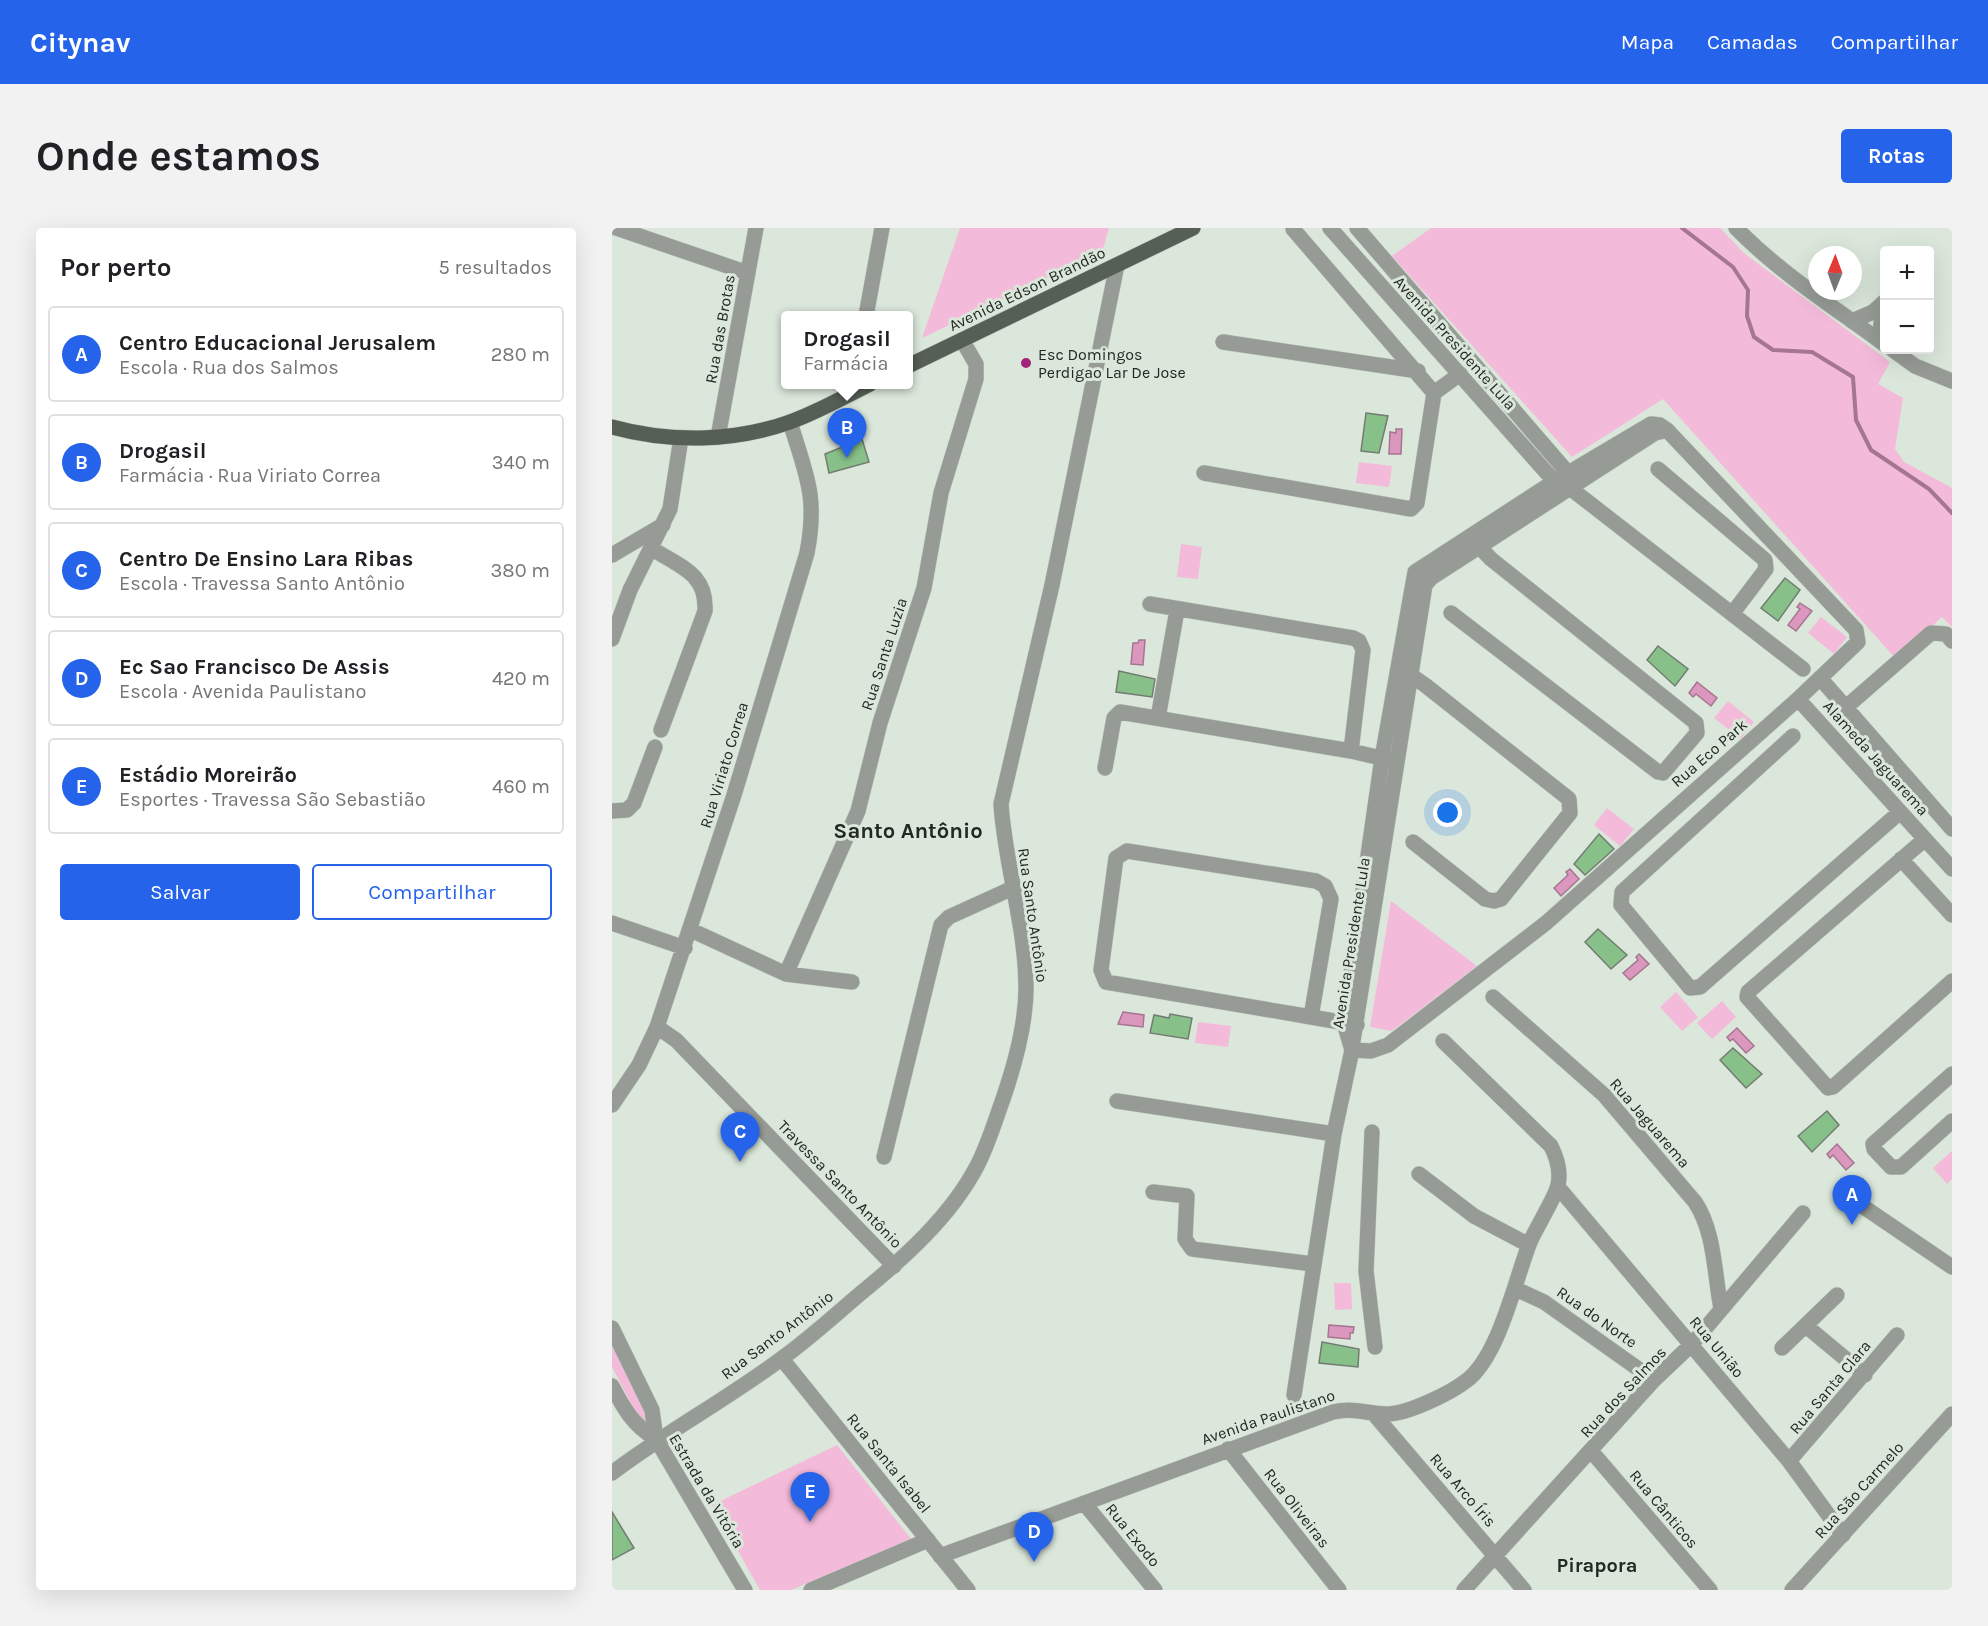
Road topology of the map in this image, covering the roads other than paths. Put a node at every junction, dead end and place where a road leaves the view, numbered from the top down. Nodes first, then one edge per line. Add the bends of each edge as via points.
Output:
1 (616, 228) edge
2 (756, 228) edge
3 (882, 228) edge
4 (1193, 228) edge
5 (1330, 228) edge
6 (1357, 228) edge
7 (1736, 228) edge
8 (1293, 229) edge
9 (1117, 265) junction
10 (748, 273) junction
11 (1406, 285) junction
12 (1391, 297) junction
13 (1880, 306) edge
14 (868, 311) edge
15 (1852, 321) junction
16 (962, 340) junction
17 (1880, 340) edge
18 (1223, 342) dead end
19 (1899, 354) edge
20 (913, 364) edge
21 (1418, 372) junction
22 (1460, 374) junction
23 (1952, 381) edge
24 (853, 389) edge
25 (1434, 393) junction
26 (790, 422) junction
27 (612, 427) edge
28 (1667, 430) joint
29 (718, 437) junction
30 (681, 438) junction
31 (1658, 469) dead end
32 (1204, 472) dead end
33 (1569, 480) junction
34 (1554, 481) junction
35 (663, 525) junction
36 (1469, 535) junction
37 (651, 548) junction
38 (1479, 548) junction
39 (612, 555) edge
40 (1150, 604) dead end
41 (1177, 610) junction
42 (1451, 613) dead end
43 (1732, 614) junction
44 (612, 639) edge
45 (1952, 641) edge
46 (1803, 669) dead end
47 (1396, 674) junction
48 (1412, 676) junction
49 (1820, 678) junction
50 (1798, 699) junction
51 (1845, 708) junction
52 (1158, 718) junction
53 (661, 729) dead end
54 (1793, 736) dead end
55 (655, 747) dead end
56 (1352, 751) junction
57 (1382, 759) junction
58 (1399, 762) junction
59 (1105, 768) dead end
60 (612, 811) edge
61 (1900, 812) junction
62 (1952, 829) edge
63 (1925, 839) junction
64 (1413, 842) dead end
65 (1901, 859) junction
66 (1952, 869) edge
67 (1015, 887) junction
68 (1952, 915) edge
69 (612, 923) edge
70 (691, 930) junction
71 (685, 948) junction
72 (786, 974) junction
73 (1952, 981) edge
74 (852, 982) dead end
75 (1493, 997) dead end
76 (1311, 1017) junction
77 (1350, 1024) junction
78 (657, 1027) junction
79 (1443, 1041) dead end
80 (1352, 1050) junction
81 (1952, 1074) edge
82 (1117, 1101) dead end
83 (612, 1105) edge
84 (1952, 1121) edge
85 (1372, 1132) dead end
86 (1334, 1134) junction
87 (884, 1158) dead end
88 (1419, 1174) dead end
89 (1558, 1187) junction
90 (1153, 1192) dead end
91 (1849, 1197) dead end
92 (1803, 1213) dead end
93 (1529, 1245) junction
94 (1313, 1264) junction
95 (894, 1266) junction
96 (1952, 1268) edge
97 (1516, 1289) junction
98 (1837, 1295) dead end
99 (1721, 1308) junction
100 (1806, 1326) junction
101 (612, 1328) edge
102 (1897, 1335) dead end
103 (1692, 1344) junction
104 (1375, 1347) dead end
105 (1782, 1348) dead end
106 (782, 1359) junction
107 (1865, 1375) junction
108 (1654, 1380) junction
109 (612, 1386) edge
110 (1294, 1395) dead end
111 (1373, 1413) junction
112 (1952, 1414) edge
113 (656, 1439) junction
114 (1228, 1449) junction
115 (1592, 1452) junction
116 (1789, 1461) junction
117 (612, 1473) edge
118 (1084, 1503) junction
119 (1843, 1535) junction
120 (928, 1540) junction
121 (1495, 1555) junction
122 (940, 1556) junction
123 (745, 1590) edge
124 (810, 1590) edge
125 (968, 1590) edge
126 (1155, 1590) edge
127 (1339, 1590) edge
128 (1464, 1590) edge
129 (1524, 1590) edge
130 (1710, 1590) edge
131 (1792, 1590) edge

1 - 10 street
2 - 10 street, Rua das Brotas
3 - 14 street
4 - 9 main road, Avenida Edson Brandão
5 - 12 street, Avenida Presidente Lula
6 - 11 street, Avenida Presidente Lula
7 - 15 street
8 - 21 street
9 - 16 main road, Avenida Edson Brandão
9 - 67 street, Rua Santo Antônio via 1052,585 1001,804
10 - 29 street, Rua das Brotas
11 - 12 street
11 - 33 street, Avenida Presidente Lula
12 - 22 street, Avenida Presidente Lula
13 - 15 street
15 - 17 street
16 - 20 main road, Avenida Edson Brandão
16 - 72 street, Rua Santa Luzia via 976,364 976,379 941,493 924,588 880,723 853,828
18 - 21 street
19 - 23 street
21 - 25 street
22 - 25 street
22 - 34 street, Avenida Presidente Lula
24 - 26 main road
25 - 32 street via 1417,503 1411,509
26 - 29 main road
26 - 70 street, Rua Viriato Correa via 812,497 807,553
27 - 30 main road
28 - 33 street, Avenida Presidente Lula via 1651,424
28 - 49 street, Rua Eco Park via 1856,630 1854,647
29 - 30 main road
30 - 35 street via 674,494
31 - 43 street via 1765,560 1766,569
33 - 34 street, Avenida Presidente Lula
33 - 38 street, Avenida Presidente Lula
33 - 43 street
34 - 36 street, Avenida Presidente Lula
35 - 37 street
35 - 39 street
36 - 38 street
36 - 47 street, Avenida Presidente Lula via 1415,572
37 - 44 street
37 - 53 street via 700,580 706,596 705,611
38 - 42 street via 1696,723 1697,733 1669,768 1658,772
38 - 48 street, Avenida Presidente Lula via 1425,585
40 - 41 street
41 - 52 street
41 - 56 street via 1359,641 1363,650
43 - 46 street
45 - 51 street via 1946,634 1931,633
47 - 48 street
47 - 57 street, Avenida Presidente Lula
48 - 58 street, Avenida Presidente Lula
48 - 64 street via 1569,799 1572,806 1501,899 1494,902
49 - 50 street, Rua Eco Park
49 - 51 street
50 - 61 street, Alameda Jaguarema
50 - 80 street, Rua Eco Park via 1546,923 1388,1045 1371,1052
51 - 62 street
52 - 56 street
52 - 59 street via 1116,714
54 - 61 street via 1622,892 1621,905 1690,988 1700,987
55 - 60 street via 634,803 627,810
56 - 57 street
57 - 58 street
57 - 77 street, Avenida Presidente Lula
58 - 77 street, Avenida Presidente Lula
61 - 63 street, Alameda Jaguarema
63 - 65 street
63 - 66 street, Alameda Jaguarema
65 - 68 street
65 - 73 street via 1748,992 1747,997 1828,1088
67 - 87 street via 949,916 941,925
67 - 95 street, Rua Santo Antônio via 1026,989 1009,1080 976,1167 939,1219
69 - 71 street
70 - 71 street, Rua Viriato Correa
70 - 72 street
71 - 78 street, Rua Viriato Correa
72 - 74 street
75 - 99 street, Rua Jaguarema via 1604,1095 1695,1202 1709,1232
76 - 76 street via 1331,899 1325,886 1316,881 1127,851 1119,854 1101,970 1106,982
76 - 77 street
77 - 80 street, Avenida Presidente Lula
78 - 83 street, Rua Viriato Correa via 639,1065
78 - 95 street, Travessa Santo Antônio via 676,1040
79 - 89 street, Avenida Paulistano via 1551,1146 1558,1160
80 - 86 street
81 - 84 street via 1874,1144 1874,1149 1891,1167 1901,1167
82 - 86 street
85 - 104 street via 1366,1271
86 - 94 street
88 - 93 street via 1474,1216
89 - 93 street, Avenida Paulistano
89 - 103 street, Rua União
90 - 94 street via 1187,1196 1185,1239 1192,1249
91 - 96 street
92 - 99 street, Rua dos Salmos
93 - 97 street, Avenida Paulistano
94 - 110 street
95 - 106 street, Rua Santo Antônio
97 - 108 street, Rua do Norte via 1544,1302
97 - 111 street, Avenida Paulistano via 1485,1360 1466,1382 1421,1405 1389,1414
98 - 100 street
99 - 103 street, Rua dos Salmos
100 - 105 street
100 - 107 street
101 - 113 street via 652,1410
102 - 107 street, Rua Santa Clara
103 - 108 street, Rua dos Salmos
103 - 116 street, Rua União
106 - 113 street, Rua Santo Antônio
106 - 120 street, Rua Santa Isabel
107 - 116 street, Rua Santa Clara
108 - 115 street, Rua dos Salmos
109 - 113 street, Estrada da Vitória via 629,1418
111 - 114 street, Avenida Paulistano via 1345,1409
111 - 121 street, Rua Arco Íris
112 - 119 street, Rua São Carmelo
113 - 117 street, Rua Santo Antônio
113 - 123 street, Estrada da Vitória
114 - 118 street, Avenida Paulistano
114 - 127 street, Rua Oliveiras
115 - 121 street, Rua dos Salmos
115 - 130 street, Rua Cânticos
116 - 119 street, Rua União
118 - 122 street, Avenida Paulistano
118 - 126 street, Rua Exodo
119 - 131 street, Rua São Carmelo
120 - 122 street, Rua Santa Isabel
120 - 124 street
121 - 128 street, Rua dos Salmos
121 - 129 street, Rua Arco Íris
122 - 125 street, Rua Santa Isabel

